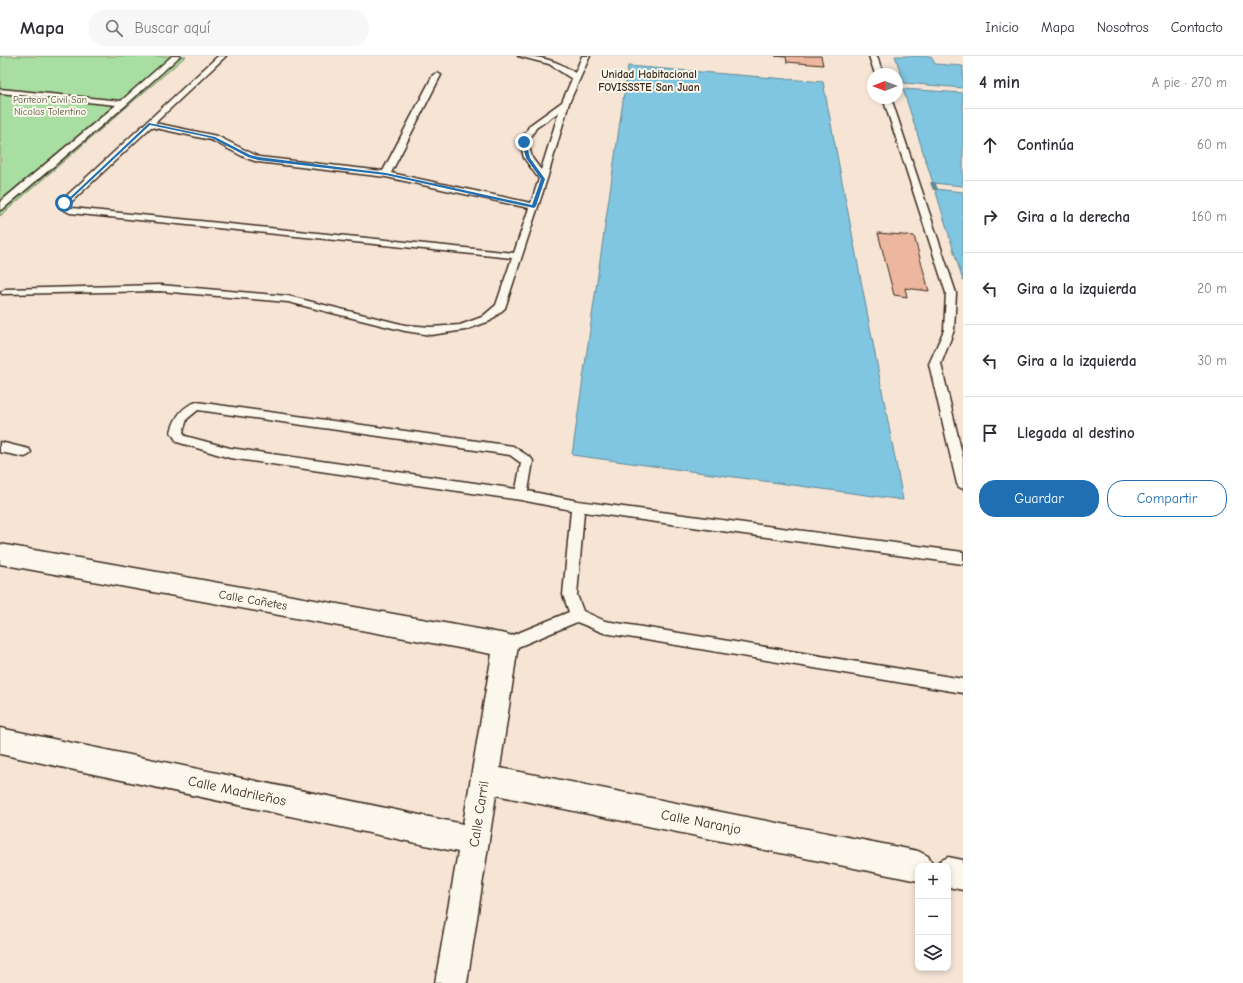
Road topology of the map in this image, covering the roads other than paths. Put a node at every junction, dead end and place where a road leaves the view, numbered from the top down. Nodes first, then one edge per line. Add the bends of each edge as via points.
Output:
1 (176, 56) edge
2 (222, 56) edge
3 (522, 56) edge
4 (586, 56) edge
5 (874, 56) edge
6 (877, 68) edge
7 (437, 75) dead end
8 (576, 78) junction
9 (0, 91) edge
10 (123, 103) junction
11 (565, 103) junction
12 (889, 104) edge
13 (149, 124) junction
14 (386, 174) junction
15 (543, 179) junction
16 (0, 195) edge
17 (13, 196) junction
18 (534, 206) junction
19 (0, 207) edge
20 (518, 256) junction
21 (6, 292) dead end
22 (0, 447) edge
23 (25, 452) dead end
24 (963, 484) edge
25 (521, 495) junction
26 (578, 506) junction
27 (0, 554) edge
28 (963, 558) edge
29 (577, 615) junction
30 (506, 645) junction
31 (963, 686) edge
32 (0, 741) edge
33 (484, 778) junction
34 (474, 842) junction
35 (915, 865) edge
36 (951, 873) edge
37 (963, 875) edge
38 (451, 983) edge

1 - 10 lane
2 - 13 lane
3 - 8 lane via 557,63
4 - 8 lane
5 - 6 lane
7 - 14 lane
8 - 11 lane
9 - 10 lane
10 - 17 lane
11 - 15 lane
11 - 15 lane via 532,126 524,142 528,158
12 - 24 lane via 951,293 949,330 935,364
13 - 14 lane via 214,138 258,159
13 - 20 lane via 64,203 65,207 70,210
14 - 18 lane
15 - 18 lane
16 - 17 lane
17 - 19 lane
18 - 20 lane
20 - 21 lane via 501,306 486,319 461,328 431,331 405,328 288,299 160,288
22 - 23 lane
25 - 25 lane via 527,461 513,451 197,406 188,410 180,420 177,432 181,439 230,452
25 - 26 lane
26 - 28 lane
26 - 29 lane via 570,595
27 - 30 street, Calle Cañetes
29 - 30 lane
29 - 31 lane via 604,627
30 - 33 street, Calle Carril
32 - 34 street, Calle Madrileños
33 - 34 street, Calle Carril
33 - 35 street, Calle Naranjo
34 - 38 street, Calle Carril
36 - 37 street

